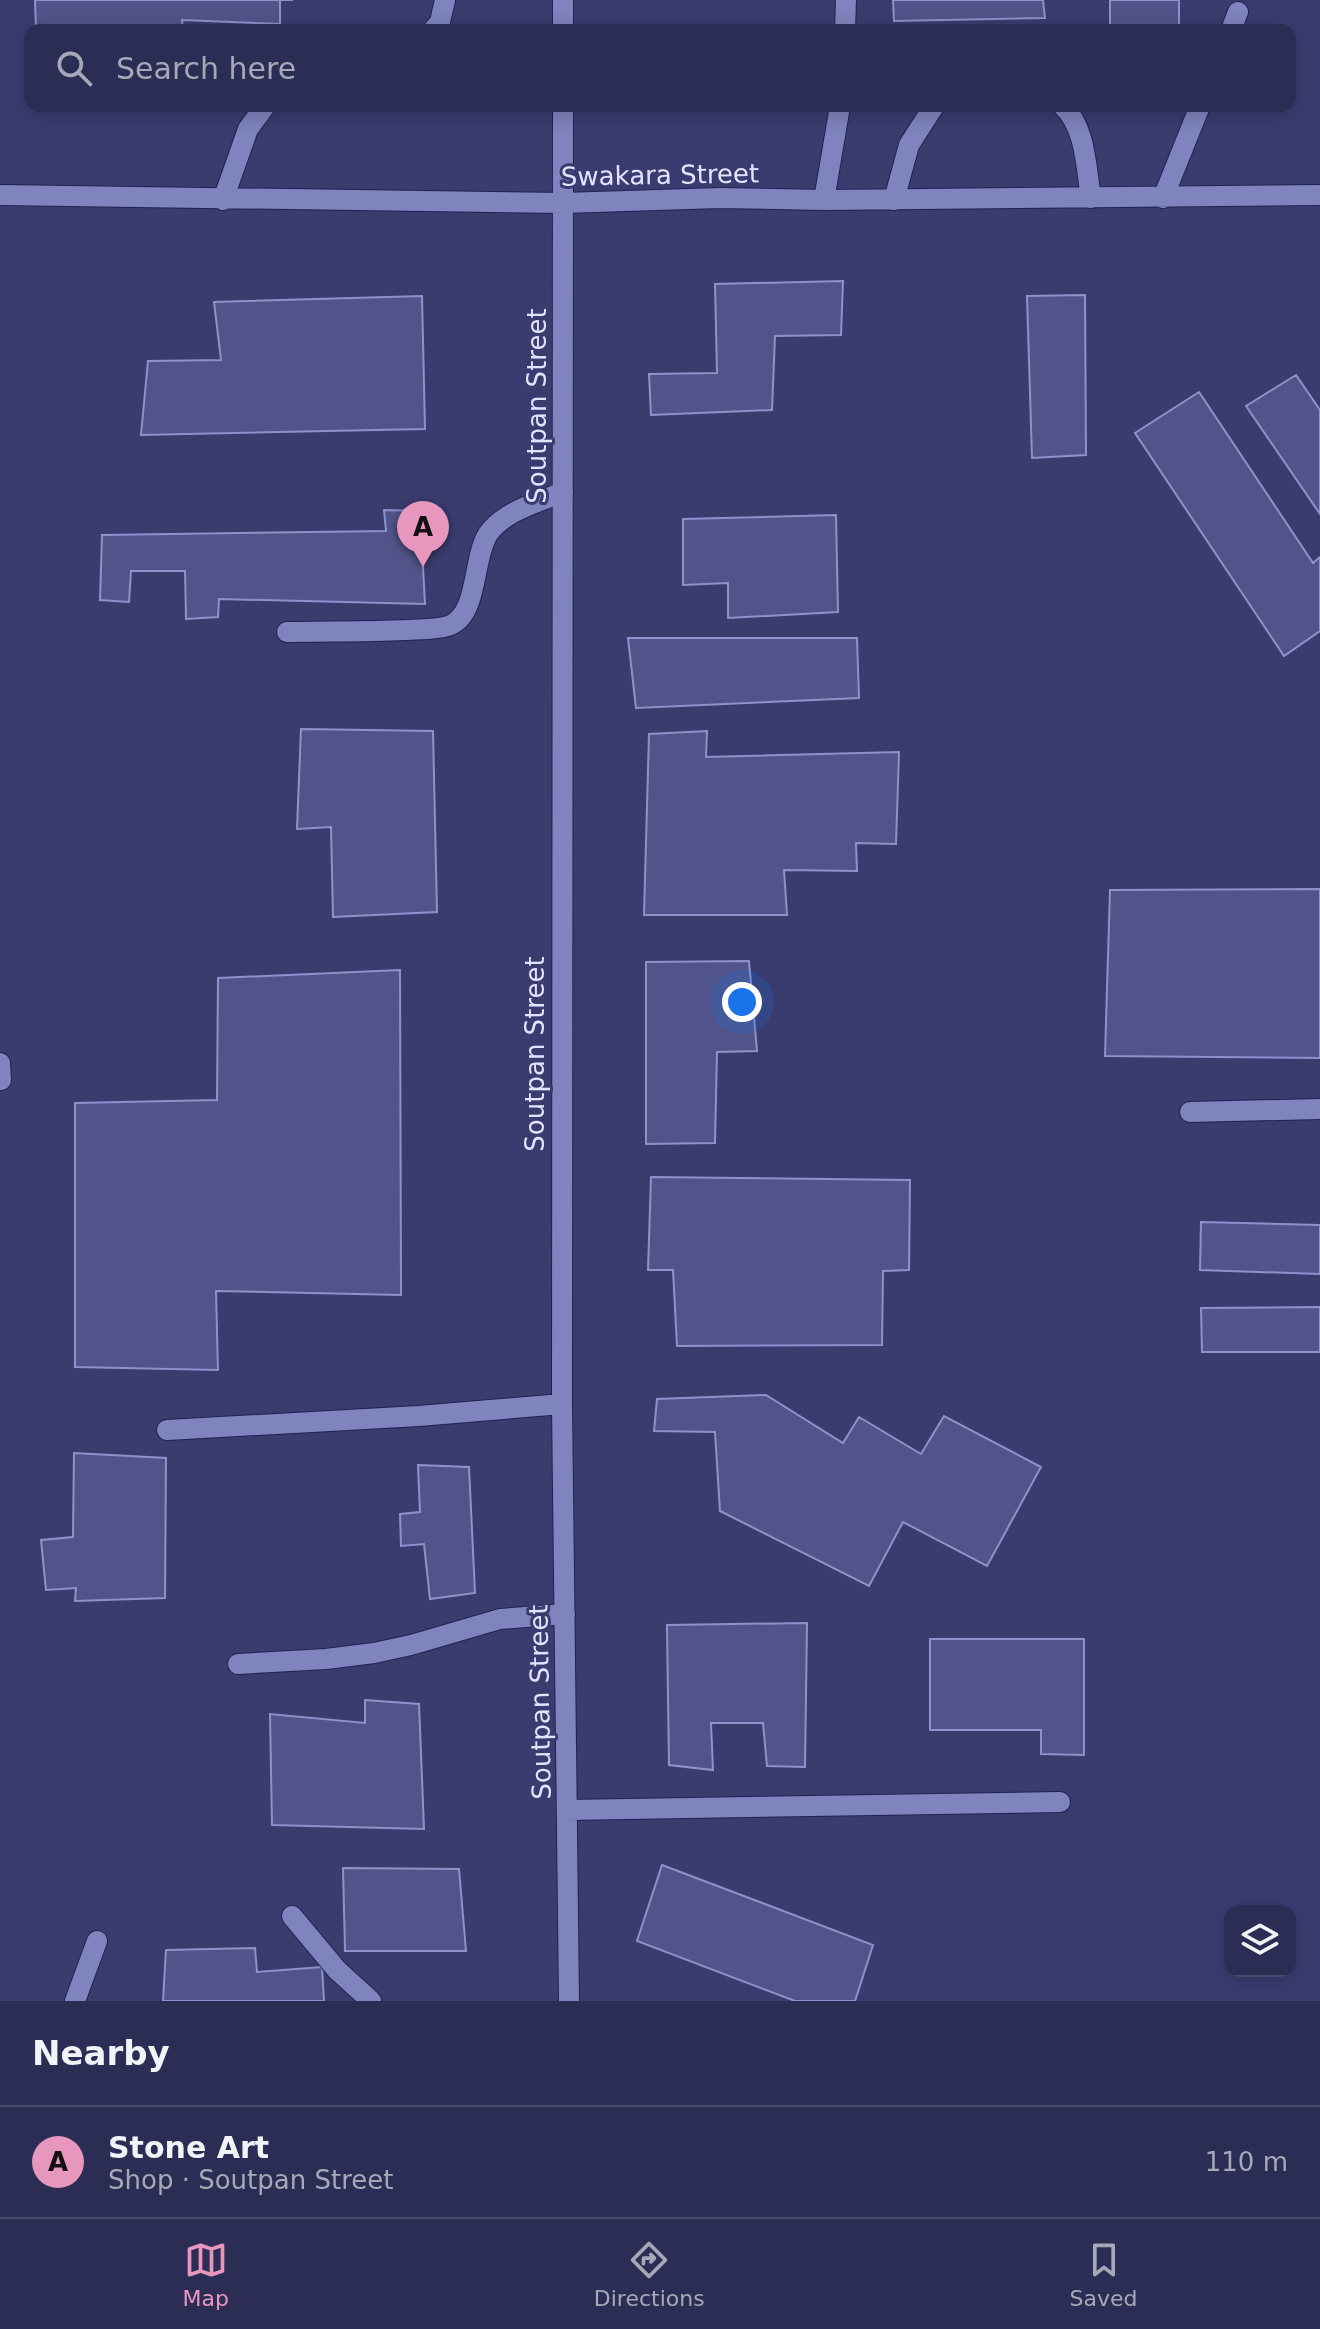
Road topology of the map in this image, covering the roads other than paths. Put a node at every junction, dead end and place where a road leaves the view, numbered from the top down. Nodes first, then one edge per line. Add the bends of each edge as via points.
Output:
1 (445, 0) edge
2 (563, 0) edge
3 (846, 0) edge
4 (438, 24) edge
5 (563, 24) edge
6 (845, 24) edge
7 (261, 112) edge
8 (563, 112) edge
9 (839, 112) edge
10 (930, 112) edge
11 (1069, 112) edge
12 (1198, 112) edge
13 (0, 195) edge
14 (1320, 195) edge
15 (1091, 198) junction
16 (1163, 198) junction
17 (223, 200) junction
18 (824, 200) junction
19 (894, 200) junction
20 (563, 203) junction
21 (563, 492) junction
22 (287, 632) dead end
23 (0, 1063) edge
24 (1, 1080) edge
25 (1320, 1109) edge
26 (1190, 1112) dead end
27 (562, 1404) junction
28 (167, 1430) dead end
29 (565, 1614) junction
30 (238, 1664) dead end
31 (1060, 1802) dead end
32 (567, 1810) junction
33 (292, 1916) dead end
34 (97, 1941) dead end
35 (75, 2001) edge
36 (371, 2001) edge
37 (569, 2001) edge

1 - 4 street
2 - 5 street
3 - 6 street
7 - 17 street via 248,129
8 - 20 street, Soutpan Street
9 - 18 street
10 - 19 street via 909,145
11 - 15 street via 1082,143
12 - 16 street
13 - 17 street, Swakara Street
14 - 16 street, Swakara Street
15 - 16 street, Swakara Street
15 - 19 street, Swakara Street
17 - 20 street, Swakara Street
18 - 19 street, Swakara Street
18 - 20 street, Swakara Street
20 - 21 street, Soutpan Street
21 - 22 street via 516,511 490,531 469,601 449,626
21 - 27 street, Soutpan Street
23 - 24 street
25 - 26 street
27 - 28 street
27 - 29 street, Soutpan Street
29 - 30 street via 500,1619 374,1653
29 - 32 street, Soutpan Street
31 - 32 street
32 - 37 street, Soutpan Street
33 - 36 street
34 - 35 street

